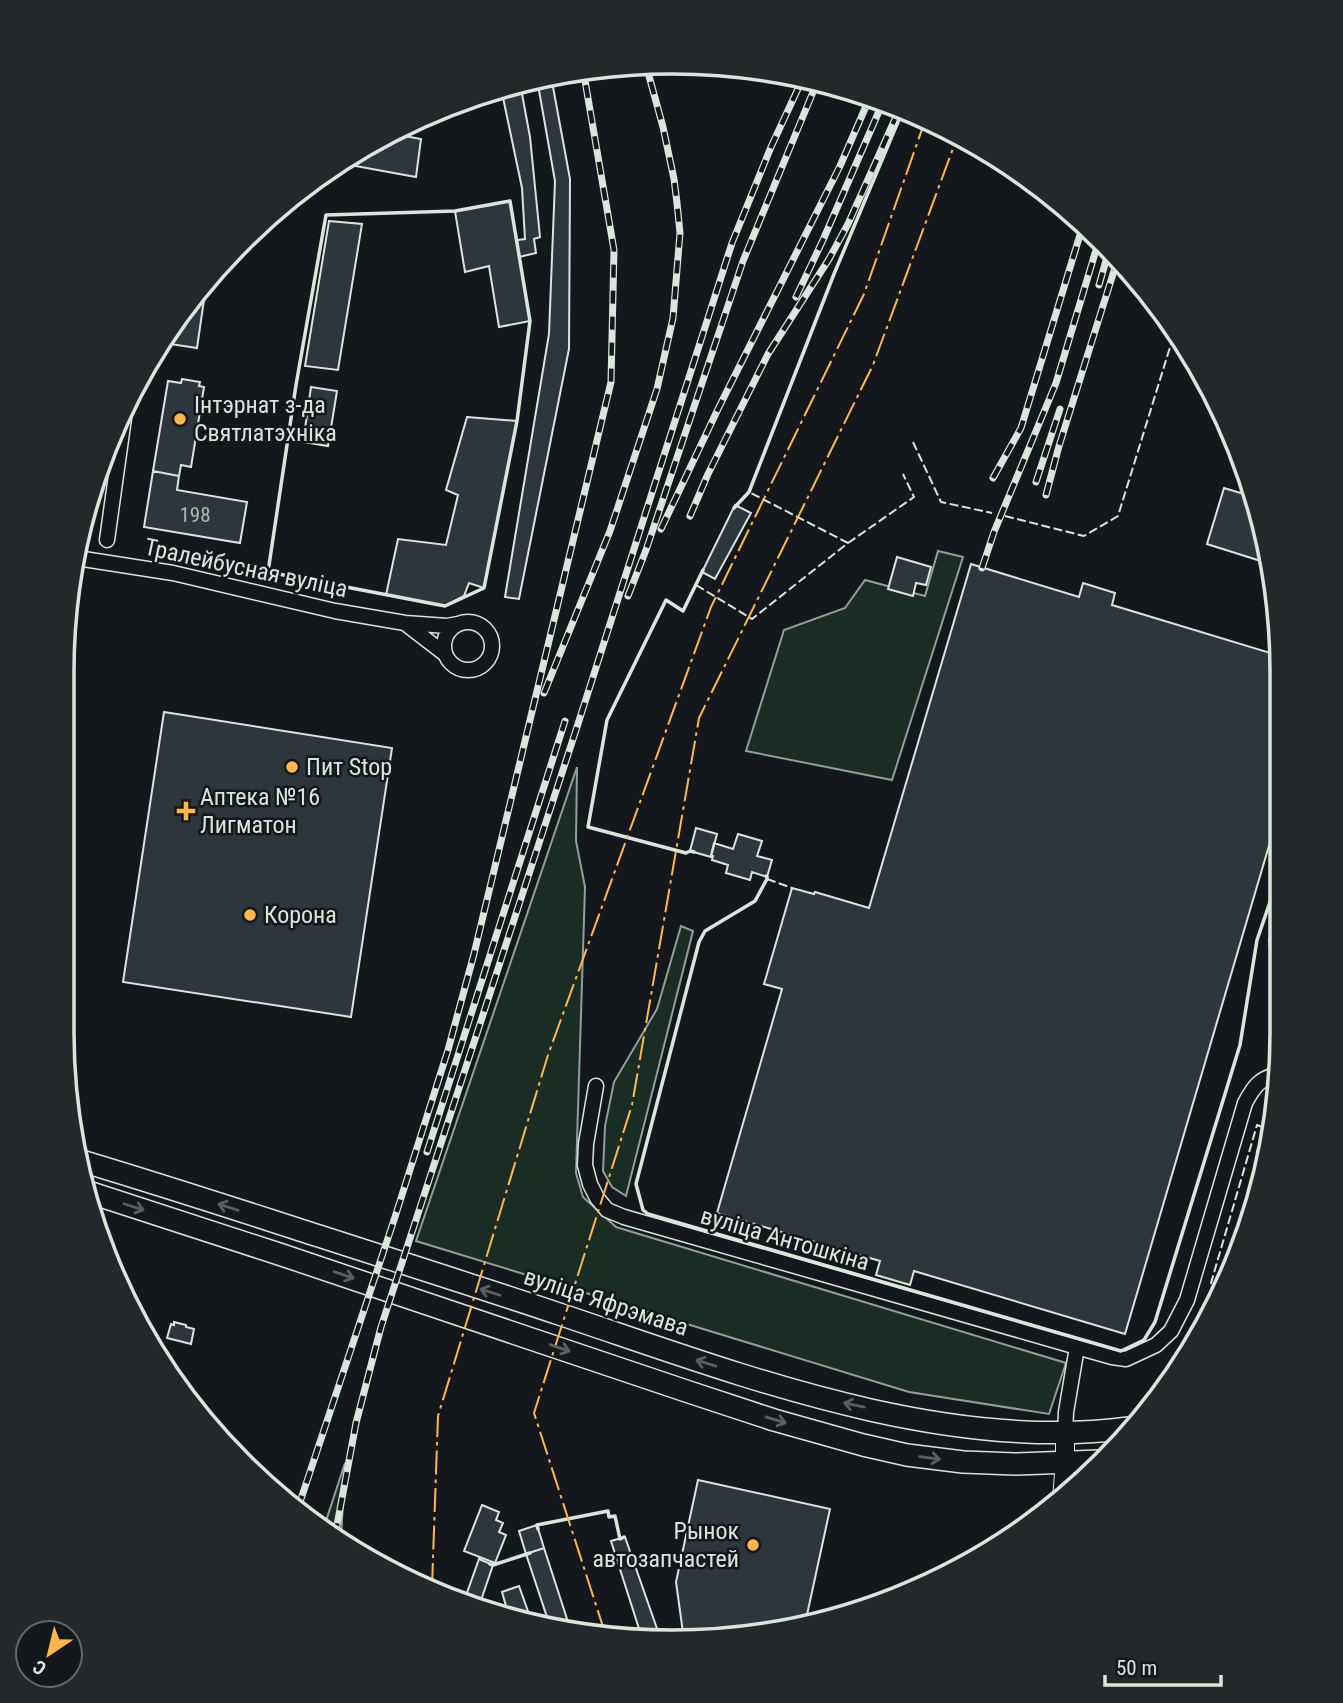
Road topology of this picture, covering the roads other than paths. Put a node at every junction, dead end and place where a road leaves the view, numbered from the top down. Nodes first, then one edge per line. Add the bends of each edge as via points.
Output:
1 (121, 438) edge
2 (107, 540) dead end
3 (84, 559) edge
4 (405, 624) junction
5 (458, 624) junction
6 (445, 654) junction
7 (1267, 1077) edge
8 (596, 1086) dead end
9 (89, 1163) edge
10 (97, 1195) edge
11 (289, 1227) junction
12 (279, 1254) junction
13 (1077, 1347) junction
14 (1118, 1429) edge
15 (1065, 1434) junction
16 (1065, 1461) junction
17 (1087, 1461) edge
18 (1063, 1483) edge

1 - 2 street
3 - 4 street, Тралейбусная вуліца via 173,573
4 - 5 street, Тралейбусная вуліца
4 - 6 street, Тралейбусная вуліца
5 - 6 street via 444,642
5 - 6 street via 481,626 489,635 490,657 472,670 461,669
7 - 13 street, вуліца Антошкіна via 1260,1080 1245,1103 1187,1300 1171,1331 1156,1345 1126,1359
8 - 13 street, вуліца Антошкіна via 585,1165 590,1184 607,1210
11 -> 9 main road, вуліца Яфрэмава
10 -> 12 main road
11 - 12 main road via 293,1245
15 -> 11 main road, вуліца Яфрэмава via 962,1426 818,1398
12 -> 16 main road via 774,1420 863,1445 963,1462
13 - 15 street
14 - 15 main road, вуліца Яфрэмава
15 - 16 street
16 - 17 main road
16 - 18 street

